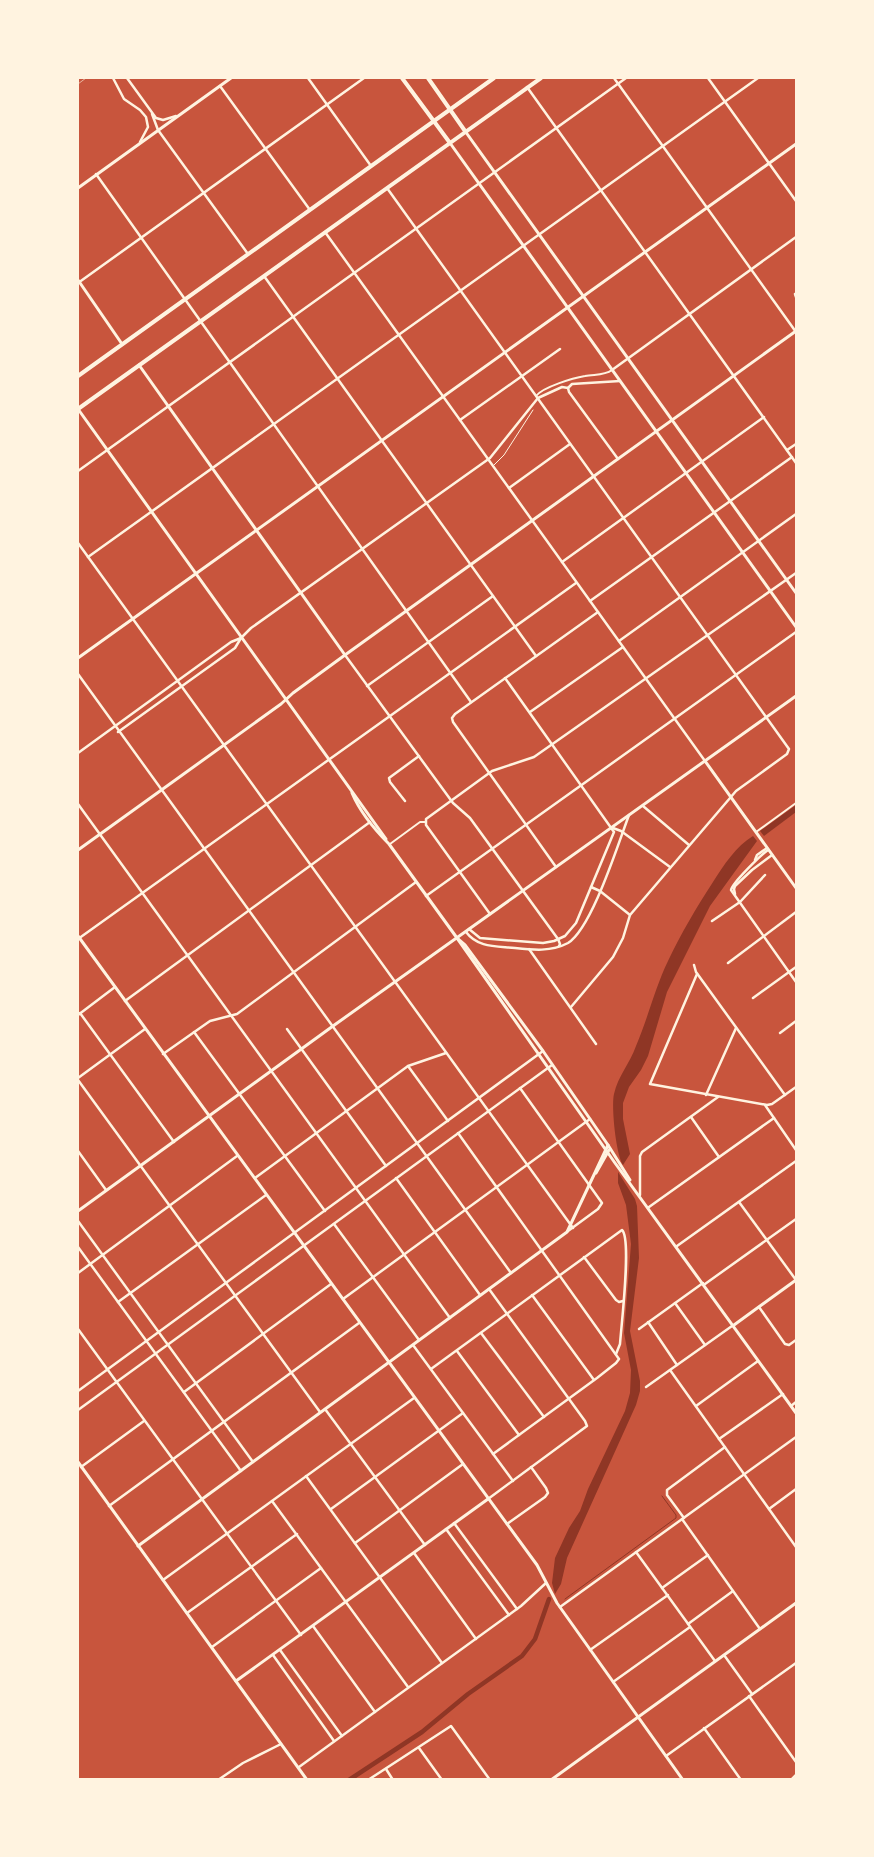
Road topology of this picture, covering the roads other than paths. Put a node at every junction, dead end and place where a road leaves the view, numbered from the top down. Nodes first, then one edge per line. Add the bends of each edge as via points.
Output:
1 (112, 78) edge
2 (127, 78) edge
3 (232, 78) edge
4 (308, 78) edge
5 (364, 78) edge
6 (402, 78) edge
7 (428, 78) edge
8 (494, 78) edge
9 (541, 78) edge
10 (614, 78) edge
11 (626, 78) edge
12 (708, 78) edge
13 (758, 78) edge
14 (618, 83) junction
15 (220, 86) junction
16 (527, 87) junction
17 (725, 101) junction
18 (327, 104) junction
19 (450, 109) junction
20 (152, 114) junction
21 (179, 116) junction
22 (434, 121) junction
23 (556, 128) junction
24 (158, 130) junction
25 (465, 131) junction
26 (140, 142) junction
27 (450, 143) junction
28 (796, 144) edge
29 (663, 146) junction
30 (265, 148) junction
31 (770, 163) junction
32 (371, 166) junction
33 (495, 172) junction
34 (96, 174) junction
35 (479, 184) junction
36 (78, 188) edge
37 (387, 188) junction
38 (601, 190) junction
39 (204, 192) junction
40 (796, 200) edge
41 (708, 208) junction
42 (310, 210) junction
43 (416, 228) junction
44 (325, 232) junction
45 (540, 235) junction
46 (141, 237) junction
47 (796, 237) edge
48 (524, 246) junction
49 (646, 252) junction
50 (248, 254) junction
51 (752, 270) junction
52 (354, 273) junction
53 (264, 276) junction
54 (78, 282) edge
55 (461, 291) junction
56 (584, 297) junction
57 (185, 298) junction
58 (568, 308) junction
59 (690, 314) junction
60 (293, 317) junction
61 (202, 320) junction
62 (796, 331) edge
63 (399, 335) junction
64 (122, 344) junction
65 (560, 349) dead end
66 (506, 353) junction
67 (628, 358) junction
68 (230, 361) junction
69 (139, 365) junction
70 (612, 370) junction
71 (78, 376) edge
72 (522, 376) junction
73 (734, 376) junction
74 (337, 379) junction
75 (620, 381) junction
76 (568, 388) junction
77 (443, 397) junction
78 (537, 397) junction
79 (168, 406) junction
80 (78, 409) edge
81 (533, 410) dead end
82 (764, 417) junction
83 (460, 420) junction
84 (672, 420) junction
85 (275, 424) junction
86 (656, 432) junction
87 (382, 441) junction
88 (571, 444) junction
89 (796, 444) edge
90 (107, 450) junction
91 (787, 450) junction
92 (792, 457) junction
93 (488, 459) junction
94 (618, 459) junction
95 (702, 461) junction
96 (796, 463) edge
97 (493, 466) junction
98 (213, 468) junction
99 (78, 470) edge
100 (686, 473) junction
101 (594, 476) junction
102 (319, 486) junction
103 (508, 488) junction
104 (730, 501) junction
105 (426, 503) junction
106 (151, 512) junction
107 (714, 513) junction
108 (796, 514) edge
109 (624, 518) junction
110 (532, 521) junction
111 (257, 530) junction
112 (759, 540) junction
113 (78, 543) edge
114 (363, 548) junction
115 (743, 552) junction
116 (88, 557) junction
117 (652, 557) junction
118 (562, 562) junction
119 (470, 565) junction
120 (796, 573) edge
121 (195, 574) junction
122 (787, 580) junction
123 (576, 582) junction
124 (771, 591) junction
125 (302, 592) junction
126 (796, 593) edge
127 (493, 596) junction
128 (681, 597) junction
129 (590, 602) junction
130 (407, 611) junction
131 (598, 612) junction
132 (132, 619) junction
133 (514, 627) junction
134 (796, 627) edge
135 (796, 632) edge
136 (708, 635) junction
137 (241, 638) junction
138 (619, 641) junction
139 (429, 642) junction
140 (623, 646) junction
141 (345, 655) junction
142 (536, 656) junction
143 (78, 658) edge
144 (450, 672) junction
145 (78, 674) edge
146 (737, 675) junction
147 (505, 678) junction
148 (646, 679) junction
149 (177, 681) junction
150 (367, 686) junction
151 (181, 687) junction
152 (796, 696) edge
153 (285, 700) junction
154 (472, 702) junction
155 (530, 712) junction
156 (389, 716) junction
157 (767, 717) junction
158 (675, 719) junction
159 (114, 727) junction
160 (118, 732) junction
161 (553, 744) junction
162 (223, 745) junction
163 (78, 753) edge
164 (419, 756) junction
165 (328, 759) junction
166 (705, 761) junction
167 (490, 773) junction
168 (582, 785) junction
169 (160, 790) junction
170 (352, 793) junction
171 (731, 797) junction
172 (405, 801) dead end
173 (451, 801) junction
174 (796, 803) edge
175 (78, 804) edge
176 (265, 804) junction
177 (642, 806) junction
178 (629, 815) junction
179 (370, 822) junction
180 (425, 822) junction
181 (526, 825) junction
182 (612, 827) junction
183 (623, 832) junction
184 (756, 832) junction
185 (99, 834) junction
186 (612, 839) junction
187 (619, 842) junction
188 (388, 843) junction
189 (690, 845) junction
190 (203, 848) junction
191 (492, 849) junction
192 (768, 849) junction
193 (78, 850) edge
194 (772, 855) junction
195 (310, 865) junction
196 (556, 867) junction
197 (671, 868) junction
198 (460, 872) junction
199 (765, 875) dead end
200 (416, 882) junction
201 (591, 886) junction
202 (796, 888) edge
203 (522, 891) junction
204 (600, 891) junction
205 (141, 893) junction
206 (426, 896) junction
207 (735, 896) junction
208 (740, 902) junction
209 (249, 911) junction
210 (796, 912) edge
211 (490, 914) junction
212 (630, 915) junction
213 (712, 921) dead end
214 (355, 927) junction
215 (468, 930) junction
216 (764, 936) junction
217 (78, 937) edge
218 (457, 938) junction
219 (484, 938) junction
220 (558, 940) junction
221 (484, 945) junction
222 (559, 946) junction
223 (529, 949) junction
224 (187, 956) junction
225 (728, 963) dead end
226 (694, 965) dead end
227 (796, 967) edge
228 (294, 972) junction
229 (790, 972) junction
230 (697, 974) junction
231 (395, 982) junction
232 (796, 982) edge
233 (115, 987) junction
234 (753, 998) dead end
235 (125, 1001) junction
236 (571, 1007) junction
237 (79, 1014) edge
238 (231, 1016) junction
239 (796, 1021) edge
240 (333, 1026) junction
241 (145, 1028) junction
242 (736, 1028) junction
243 (286, 1029) dead end
244 (194, 1032) junction
245 (780, 1033) dead end
246 (596, 1044) dead end
247 (301, 1049) junction
248 (446, 1053) junction
249 (541, 1053) junction
250 (110, 1054) junction
251 (163, 1054) junction
252 (408, 1066) junction
253 (550, 1066) junction
254 (270, 1071) junction
255 (78, 1079) edge
256 (796, 1087) edge
257 (378, 1088) junction
258 (520, 1088) junction
259 (239, 1094) junction
260 (706, 1095) junction
261 (785, 1096) junction
262 (718, 1097) junction
263 (479, 1098) junction
264 (765, 1105) junction
265 (488, 1111) junction
266 (346, 1112) junction
267 (208, 1116) junction
268 (691, 1116) junction
269 (774, 1118) junction
270 (588, 1120) junction
271 (448, 1121) junction
272 (458, 1133) junction
273 (316, 1134) junction
274 (174, 1142) junction
275 (558, 1142) junction
276 (418, 1143) junction
277 (608, 1148) junction
278 (796, 1150) edge
279 (78, 1151) edge
280 (238, 1156) junction
281 (285, 1156) junction
282 (427, 1156) junction
283 (719, 1157) junction
284 (796, 1161) edge
285 (602, 1163) junction
286 (615, 1163) junction
287 (527, 1165) junction
288 (140, 1166) junction
289 (386, 1166) junction
290 (594, 1176) junction
291 (396, 1178) junction
292 (254, 1179) junction
293 (590, 1185) junction
294 (632, 1185) junction
295 (497, 1187) junction
296 (356, 1188) junction
297 (106, 1190) junction
298 (266, 1195) junction
299 (640, 1195) junction
300 (365, 1201) junction
301 (739, 1202) junction
302 (169, 1206) junction
303 (649, 1208) junction
304 (466, 1210) junction
305 (78, 1211) edge
306 (325, 1211) junction
307 (796, 1219) edge
308 (78, 1221) edge
309 (334, 1224) junction
310 (572, 1226) junction
311 (435, 1232) junction
312 (294, 1233) junction
313 (767, 1240) junction
314 (197, 1244) junction
315 (303, 1246) junction
316 (677, 1246) junction
317 (78, 1247) edge
318 (541, 1251) junction
319 (102, 1255) junction
320 (404, 1255) junction
321 (584, 1257) junction
322 (90, 1264) junction
323 (78, 1273) edge
324 (511, 1273) junction
325 (559, 1276) junction
326 (373, 1277) junction
327 (796, 1280) edge
328 (226, 1283) junction
329 (704, 1283) junction
330 (331, 1284) junction
331 (489, 1289) junction
332 (130, 1293) junction
333 (480, 1295) junction
334 (532, 1295) junction
335 (235, 1296) junction
336 (342, 1300) junction
337 (118, 1302) junction
338 (623, 1302) junction
339 (675, 1303) junction
340 (759, 1307) junction
341 (507, 1314) junction
342 (450, 1318) junction
343 (648, 1322) junction
344 (359, 1323) junction
345 (734, 1324) junction
346 (639, 1329) dead end
347 (78, 1330) edge
348 (159, 1332) junction
349 (481, 1332) junction
350 (263, 1334) junction
351 (419, 1340) junction
352 (796, 1340) edge
353 (146, 1341) junction
354 (413, 1344) junction
355 (168, 1345) junction
356 (705, 1346) junction
357 (457, 1351) junction
358 (155, 1354) junction
359 (616, 1354) junction
360 (759, 1360) junction
361 (388, 1363) junction
362 (677, 1365) junction
363 (431, 1369) junction
364 (107, 1370) junction
365 (670, 1370) junction
366 (291, 1373) junction
367 (594, 1380) junction
368 (116, 1382) junction
369 (196, 1383) junction
370 (646, 1388) dead end
371 (78, 1391) edge
372 (184, 1392) junction
373 (783, 1394) junction
374 (414, 1398) junction
375 (569, 1399) junction
376 (796, 1402) edge
377 (696, 1406) junction
378 (791, 1406) junction
379 (326, 1409) junction
380 (78, 1410) edge
381 (320, 1412) junction
382 (463, 1413) junction
383 (796, 1413) edge
384 (544, 1417) junction
385 (145, 1420) junction
386 (224, 1422) junction
387 (212, 1431) junction
388 (438, 1431) junction
389 (519, 1435) junction
390 (796, 1437) edge
391 (719, 1440) junction
392 (351, 1444) junction
393 (725, 1447) junction
394 (493, 1454) junction
395 (173, 1459) junction
396 (78, 1462) edge
397 (253, 1462) junction
398 (463, 1464) junction
399 (81, 1467) junction
400 (531, 1467) junction
401 (241, 1471) junction
402 (744, 1474) junction
403 (306, 1476) junction
404 (375, 1477) junction
405 (513, 1481) junction
406 (796, 1489) edge
407 (202, 1498) junction
408 (488, 1499) junction
409 (272, 1501) junction
410 (109, 1506) junction
411 (769, 1509) junction
412 (330, 1510) junction
413 (400, 1510) junction
414 (683, 1519) junction
415 (454, 1523) junction
416 (507, 1524) junction
417 (446, 1529) junction
418 (228, 1533) junction
419 (297, 1534) junction
420 (796, 1539) edge
421 (793, 1542) junction
422 (354, 1543) junction
423 (425, 1545) junction
424 (138, 1546) junction
425 (796, 1546) edge
426 (636, 1552) junction
427 (414, 1553) junction
428 (708, 1556) junction
429 (252, 1567) junction
430 (321, 1568) junction
431 (380, 1577) junction
432 (163, 1580) junction
433 (546, 1583) junction
434 (662, 1588) junction
435 (733, 1591) junction
436 (668, 1596) junction
437 (276, 1600) junction
438 (346, 1602) junction
439 (796, 1603) edge
440 (560, 1607) junction
441 (517, 1609) junction
442 (187, 1613) junction
443 (509, 1615) junction
444 (689, 1625) junction
445 (312, 1626) junction
446 (760, 1629) junction
447 (301, 1635) junction
448 (476, 1639) junction
449 (212, 1647) junction
450 (280, 1650) junction
451 (590, 1650) junction
452 (273, 1655) junction
453 (724, 1655) junction
454 (715, 1661) junction
455 (442, 1663) junction
456 (796, 1663) edge
457 (236, 1681) junction
458 (613, 1682) junction
459 (408, 1688) junction
460 (751, 1695) junction
461 (375, 1712) junction
462 (638, 1717) junction
463 (704, 1728) junction
464 (342, 1736) junction
465 (334, 1742) junction
466 (281, 1744) junction
467 (419, 1748) junction
468 (666, 1756) junction
469 (796, 1762) edge
470 (298, 1768) junction
471 (386, 1769) junction
472 (796, 1775) edge
473 (218, 1780) edge
474 (307, 1780) edge
475 (368, 1780) edge
476 (393, 1780) edge
477 (442, 1780) edge
478 (490, 1780) edge
479 (551, 1780) edge
480 (683, 1780) edge
481 (741, 1780) edge
482 (791, 1780) edge

1 - 26 street via 124,99 146,117 148,129
2 - 20 street
3 - 15 street
4 - 18 street
5 - 18 street
6 - 22 main road
7 - 19 main road
8 - 19 main road
9 - 16 main road
10 - 14 street
11 - 14 street
12 - 17 street
13 - 17 street
14 - 23 street
14 - 29 street
15 - 21 street
15 - 30 street
16 - 23 street
16 - 25 main road
17 - 29 street
17 - 31 street
18 - 30 street
18 - 32 street
19 - 22 main road
19 - 25 main road
20 - 21 street via 161,120
20 - 24 street
21 - 24 street
22 - 27 main road
22 - 32 main road
23 - 33 street
23 - 38 street
24 - 26 street
24 - 39 street
25 - 27 main road
25 - 33 street
26 - 34 street
27 - 35 street
27 - 37 main road
28 - 31 street
29 - 38 street
29 - 41 street
30 - 39 street
30 - 42 street
31 - 40 street
31 - 41 street
32 - 42 main road
33 - 35 street
33 - 45 street
34 - 36 street
34 - 46 street
35 - 43 street
35 - 48 street
37 - 43 street
37 - 44 main road
38 - 45 street
38 - 49 street
39 - 46 street
39 - 50 street
41 - 49 street
41 - 51 street
42 - 50 main road
43 - 52 street
43 - 55 street
44 - 52 street
44 - 53 main road
45 - 48 street
45 - 56 street
46 - 54 street
46 - 57 street
47 - 51 street
48 - 55 street
48 - 58 street
49 - 56 street
49 - 59 street
50 - 57 main road
51 - 59 street
51 - 62 street
52 - 60 street
52 - 63 street
53 - 60 street
53 - 61 main road
54 - 64 street
55 - 63 street
55 - 66 street
56 - 58 street
56 - 67 street
57 - 61 street
57 - 64 main road
58 - 66 street
58 - 70 street
59 - 67 street
59 - 73 street
60 - 68 street
60 - 74 street
61 - 68 street
61 - 69 main road
62 - 73 street
63 - 74 street
63 - 77 street
64 - 71 main road
65 - 72 street
66 - 72 street
66 - 77 street
67 - 70 street
67 - 84 street
68 - 79 street
68 - 85 street
69 - 79 street
69 - 80 main road
70 - 75 street
70 - 78 street via 543,390
72 - 78 street
72 - 83 street
73 - 82 street
73 - 84 street
74 - 85 street
74 - 87 street
75 - 76 street via 572,384
75 - 86 street
76 - 78 street via 562,387
76 - 94 street
77 - 83 street
77 - 87 street
78 - 88 street
78 - 93 street via 496,453
79 - 90 street
79 - 98 street
80 - 90 street
81 - 97 lane via 504,455
82 - 91 street
82 - 95 street
83 - 93 street
84 - 86 street
84 - 95 street
85 - 98 street
85 - 102 street
86 - 94 street
86 - 100 street
87 - 102 street
87 - 105 street
88 - 101 street
88 - 103 street
89 - 91 street
90 - 99 street
90 - 106 street
91 - 92 street
92 - 96 street
92 - 104 street
93 - 97 street
93 - 105 street
94 - 101 street
95 - 100 street
95 - 104 street
97 - 103 street
98 - 106 street
98 - 111 street
100 - 107 street
100 - 109 street
101 - 109 street
101 - 110 street
102 - 111 street
102 - 114 street
103 - 110 street
104 - 107 street
104 - 112 street
105 - 114 street
105 - 119 street
106 - 116 street
106 - 121 street
107 - 115 street
107 - 117 street
108 - 112 street
109 - 117 street
109 - 118 street
110 - 118 street
110 - 119 street
111 - 121 street
111 - 125 street
112 - 115 street
112 - 122 street
113 - 116 street
114 - 125 street
114 - 130 street
115 - 124 street
115 - 128 street
116 - 132 street
117 - 128 street
117 - 129 street
118 - 123 street
119 - 127 street
119 - 130 street
120 - 122 street
121 - 132 street
121 - 137 street
122 - 124 street
122 - 126 street
123 - 129 street
123 - 133 street
124 - 134 street
124 - 136 street
125 - 137 street
125 - 141 street
127 - 133 street
127 - 139 street
128 - 136 street
128 - 138 street
129 - 131 street
130 - 139 street
130 - 141 street
131 - 138 street
131 - 142 street
132 - 143 street
132 - 149 street
133 - 142 street
133 - 144 street
135 - 146 street
136 - 146 street
136 - 148 street
137 - 149 street
137 - 151 street via 235,648
137 - 153 street
138 - 140 street
139 - 144 street
139 - 150 street
140 - 148 street
140 - 155 street
141 - 150 street
141 - 153 street
142 - 147 street
144 - 154 street
144 - 156 street
145 - 159 street
146 - 157 street
146 - 158 street
147 - 154 street
147 - 155 street
148 - 158 street
148 - 161 street
149 - 151 street
149 - 159 street
150 - 156 street
151 - 160 street
151 - 162 street
152 - 157 street
153 - 162 street
153 - 165 street
154 - 167 street via 452,718
155 - 161 street
156 - 164 street
156 - 165 street
157 - 166 street
157 - 171 street via 789,750 738,788
158 - 166 street
158 - 168 street
159 - 160 street
159 - 163 street
160 - 169 street
161 - 167 street via 531,759
161 - 168 street
162 - 169 street
162 - 176 street
164 - 172 street via 389,779
164 - 173 street
165 - 170 street
165 - 176 street
166 - 171 street
166 - 177 street
167 - 173 street
167 - 181 street
168 - 181 street
168 - 182 street
169 - 185 street
169 - 190 street
170 - 179 street
170 - 188 street
171 - 184 street
171 - 189 street
173 - 180 street
173 - 191 street via 470,818
174 - 184 street
175 - 185 street
176 - 190 street
176 - 195 street
177 - 178 street
177 - 189 street
178 - 182 street
178 - 183 street
179 - 188 street
179 - 195 street
180 - 188 street
180 - 198 street
181 - 191 street
181 - 196 street
182 - 183 street
182 - 186 street
182 - 196 street
183 - 187 street
183 - 197 street
184 - 192 street
185 - 193 street
185 - 205 street
186 - 187 street via 617,836
186 - 201 street
187 - 204 street
188 - 200 street
189 - 197 street
190 - 205 street
190 - 209 street
191 - 198 street
191 - 203 street
192 - 194 street
192 - 207 street via 732,886
194 - 202 street
194 - 207 street via 736,886
195 - 209 street
195 - 214 street
196 - 203 street
197 - 212 street
198 - 206 street
198 - 211 street
199 - 208 street
200 - 206 street
200 - 214 street
201 - 204 street
201 - 220 street via 574,927
203 - 211 street
203 - 220 street
204 - 212 street
204 - 222 street via 578,934
205 - 217 street
205 - 224 street
206 - 218 street
207 - 208 street
208 - 213 street
208 - 216 street
209 - 224 street
209 - 228 street
210 - 216 street
211 - 215 street
212 - 236 street via 613,957
214 - 228 street
214 - 231 street
215 - 218 street
215 - 219 street
215 - 221 street via 473,940
216 - 225 street
216 - 229 street
217 - 233 street
218 - 231 street
218 - 249 street via 464,943
219 - 220 street via 543,943
219 - 221 street
220 - 222 street
221 - 223 street
222 - 223 street
223 - 236 street
224 - 235 street
224 - 238 street
226 - 230 street
227 - 229 street
228 - 238 street
228 - 240 street
229 - 232 street
229 - 234 street
230 - 242 street
230 - 260 street via 650,1084
231 - 240 street
231 - 248 street
233 - 235 street
233 - 237 street
235 - 241 street
236 - 246 street
237 - 250 street
238 - 244 street via 214,1019
238 - 254 street
239 - 245 street
240 - 247 street
240 - 257 street
241 - 250 street
241 - 251 street
242 - 260 street
242 - 261 street
243 - 247 street
244 - 251 street
244 - 259 street
247 - 254 street
247 - 266 street
248 - 252 street
248 - 263 street
249 - 253 street
249 - 263 street
250 - 255 street
250 - 274 street
251 - 267 street
252 - 257 street
252 - 271 street
253 - 258 street
253 - 270 street
254 - 259 street
254 - 273 street
255 - 288 street
256 - 261 street
257 - 266 street
257 - 276 street
258 - 265 street
258 - 275 street
259 - 267 street
259 - 281 street
260 - 262 street
261 - 264 street
262 - 264 street
262 - 268 street
263 - 265 street
263 - 271 street
264 - 269 street
265 - 272 street
265 - 287 street
266 - 273 street
266 - 289 street
267 - 274 street
267 - 280 street
268 - 283 street
268 - 299 street via 641,1153
269 - 278 street
269 - 283 street
270 - 275 street
270 - 277 street
271 - 276 street
272 - 282 street
272 - 295 street
273 - 281 street
273 - 296 street
274 - 288 street
275 - 287 street
275 - 293 street
276 - 282 street
276 - 289 street
277 - 285 street
277 - 286 street
277 - 290 street
277 - 294 street
279 - 297 street
280 - 292 street
280 - 302 street
281 - 292 street
281 - 306 street
282 - 291 street
282 - 304 street
283 - 303 street
284 - 301 street
285 - 286 street via 608,1160
285 - 290 street
286 - 294 street
287 - 295 street
287 - 310 street
288 - 297 street
288 - 302 street
289 - 296 street
290 - 293 street
291 - 300 street
291 - 311 street
292 - 298 street
293 - 310 street
293 - 310 street via 602,1205
294 - 299 street
295 - 304 street
295 - 318 street
296 - 300 street
296 - 306 street
297 - 305 street
298 - 312 street
298 - 314 street
299 - 303 street
300 - 309 street
300 - 320 street
301 - 313 street
301 - 316 street
302 - 314 street
302 - 319 street
303 - 316 street
304 - 311 street
304 - 324 street
306 - 312 street
307 - 313 street
308 - 319 street
309 - 315 street
309 - 326 street
310 - 318 street
311 - 320 street
311 - 333 street
312 - 315 street
312 - 328 street
313 - 327 street
313 - 329 street
314 - 328 street
314 - 332 street
315 - 330 street
315 - 335 street
316 - 329 street
317 - 322 street
318 - 324 street
318 - 325 street
319 - 322 street
319 - 332 street
320 - 326 street
320 - 342 street
321 - 325 street
321 - 338 street via 616,1300
321 - 338 street via 623,1231 627,1262
322 - 323 street
322 - 337 street
324 - 331 street
325 - 334 street
325 - 359 street
326 - 336 street
326 - 351 street
327 - 340 street
328 - 335 street
328 - 348 street
329 - 339 street
329 - 345 street
330 - 336 street
330 - 350 street
331 - 333 street
331 - 341 street
332 - 337 street
332 - 348 street
333 - 342 street
334 - 341 street
334 - 367 street
335 - 350 street
335 - 355 street
336 - 344 street
337 - 353 street
338 - 359 street via 620,1344
339 - 343 street
339 - 356 street
340 - 345 street
340 - 352 street via 788,1345
341 - 349 street
341 - 375 street
342 - 351 street
343 - 346 street
343 - 362 street
344 - 361 street
344 - 366 street
345 - 356 street
345 - 360 street
347 - 364 street
348 - 353 street
348 - 355 street
349 - 357 street
349 - 384 street
350 - 366 street
350 - 369 street
351 - 354 street
353 - 358 street
353 - 364 street
354 - 361 street
354 - 363 street
355 - 358 street
355 - 369 street
356 - 362 street
357 - 363 street
357 - 389 street
358 - 368 street
358 - 372 street
359 - 367 street via 619,1360
360 - 373 street
360 - 377 street
361 - 374 street
361 - 379 street
362 - 365 street
363 - 382 street
364 - 368 street
364 - 371 street
365 - 370 street
365 - 377 street
366 - 381 street
366 - 386 street
367 - 375 street
368 - 380 street
368 - 385 street
369 - 372 street
369 - 386 street
372 - 387 street
373 - 378 street
373 - 391 street
374 - 388 street
374 - 392 street
375 - 384 street
375 - 400 street via 587,1426
376 - 378 street
377 - 391 street
378 - 383 street
379 - 381 street
379 - 392 street
381 - 397 street
382 - 388 street
382 - 394 street
384 - 389 street
385 - 395 street
385 - 399 street
386 - 387 street
386 - 397 street
387 - 395 street
387 - 401 street
388 - 398 street
388 - 404 street
389 - 394 street
390 - 402 street
391 - 393 street
392 - 403 street
392 - 404 street
393 - 402 street
393 - 414 street via 666,1492
394 - 405 street
395 - 407 street
395 - 410 street
396 - 399 street
397 - 401 street
398 - 408 street
398 - 413 street
399 - 410 street
400 - 405 street
400 - 416 street via 548,1493
401 - 407 street
402 - 411 street
402 - 414 street
403 - 409 street
403 - 412 street
404 - 412 street
404 - 413 street
405 - 408 street
406 - 411 street
407 - 418 street
407 - 424 street
408 - 415 street
408 - 416 street
409 - 418 street
409 - 419 street
410 - 424 street
411 - 421 street
412 - 422 street
413 - 422 street
413 - 423 street
414 - 426 street
414 - 428 street
415 - 417 street
415 - 441 street
416 - 433 street
417 - 423 street
417 - 443 street
418 - 429 street
418 - 432 street
419 - 429 street
419 - 430 street
420 - 421 street
421 - 425 street
422 - 431 street
423 - 427 street
424 - 432 street
426 - 434 street
426 - 440 street
427 - 431 street
427 - 448 street
428 - 434 street
428 - 435 street
429 - 437 street
429 - 442 street
430 - 437 street
430 - 438 street
431 - 438 street
431 - 455 street
432 - 442 street
433 - 440 street
433 - 441 street
434 - 436 street
435 - 444 street
435 - 446 street
436 - 444 street
436 - 451 street
437 - 447 street
437 - 449 street
438 - 445 street
438 - 459 street
439 - 446 street
440 - 451 street
441 - 443 street
442 - 449 street
443 - 448 street
444 - 454 street
444 - 458 street
445 - 447 street
445 - 461 street
446 - 453 street
447 - 450 street
448 - 455 street
449 - 457 street
450 - 452 street
450 - 464 street
451 - 458 street
452 - 457 street
452 - 465 street
453 - 454 street
453 - 460 street
454 - 462 street
455 - 459 street
456 - 460 street
457 - 466 street
458 - 462 street
459 - 461 street
460 - 463 street
460 - 469 street
461 - 464 street
462 - 468 street
462 - 479 street
463 - 468 street
463 - 481 street
464 - 465 street
465 - 470 street
466 - 470 street
466 - 473 street via 242,1763
467 - 471 street
467 - 477 street
467 - 478 street via 451,1726
468 - 480 street
470 - 474 street
471 - 475 street
471 - 476 street
472 - 482 street

